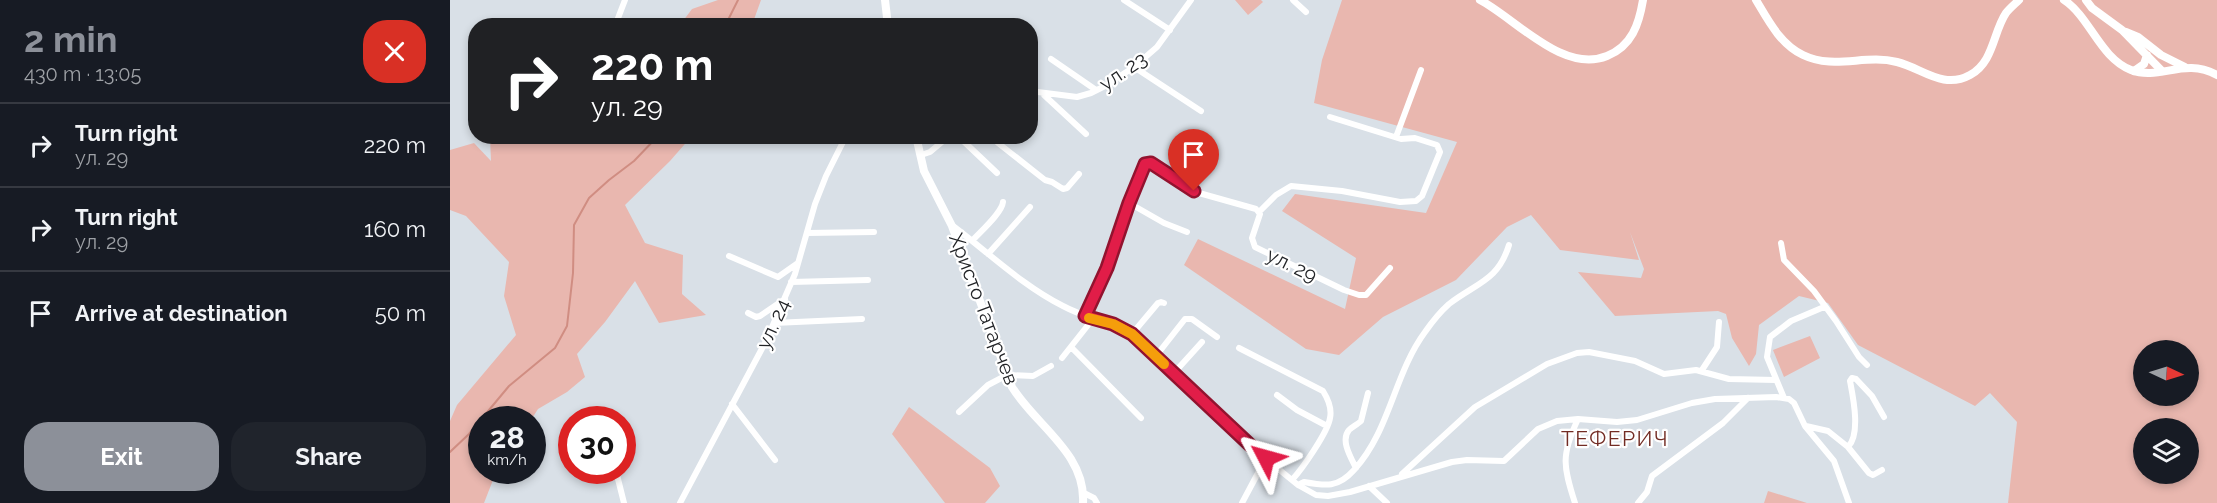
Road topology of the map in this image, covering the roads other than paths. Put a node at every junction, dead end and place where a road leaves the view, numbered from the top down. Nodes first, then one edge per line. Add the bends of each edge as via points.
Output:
1 (625, 0) edge
2 (885, 0) edge
3 (1124, 0) edge
4 (1191, 0) edge
5 (1293, 0) edge
6 (1480, 0) edge
7 (1643, 0) edge
8 (1756, 0) edge
9 (2019, 0) edge
10 (2064, 0) edge
11 (2086, 0) edge
12 (1306, 12) dead end
13 (618, 18) edge
14 (887, 18) edge
15 (1170, 30) junction
16 (2122, 30) junction
17 (2147, 55) junction
18 (2161, 55) junction
19 (1051, 59) dead end
20 (1134, 67) junction
21 (2185, 67) junction
22 (1421, 70) dead end
23 (2134, 71) junction
24 (2162, 71) junction
25 (2217, 75) edge
26 (1096, 90) junction
27 (1038, 92) edge
28 (1041, 93) junction
29 (1201, 111) dead end
30 (1330, 117) dead end
31 (1086, 134) dead end
32 (1396, 137) junction
33 (842, 144) edge
34 (918, 144) edge
35 (940, 144) edge
36 (966, 144) edge
37 (999, 144) edge
38 (921, 155) junction
39 (997, 173) dead end
40 (1079, 174) dead end
41 (1003, 202) dead end
42 (1129, 203) junction
43 (1030, 207) dead end
44 (1259, 212) junction
45 (952, 226) junction
46 (874, 232) dead end
47 (1187, 232) dead end
48 (807, 233) junction
49 (972, 241) junction
50 (1781, 243) dead end
51 (1509, 245) dead end
52 (988, 254) junction
53 (729, 256) dead end
54 (798, 262) junction
55 (1390, 268) dead end
56 (868, 280) dead end
57 (791, 282) junction
58 (785, 298) junction
59 (1164, 303) dead end
60 (1824, 307) junction
61 (748, 313) dead end
62 (1089, 318) junction
63 (862, 319) dead end
64 (1719, 322) dead end
65 (774, 323) junction
66 (1132, 334) junction
67 (1217, 338) dead end
68 (1202, 342) dead end
69 (1071, 347) junction
70 (1239, 348) dead end
71 (1155, 356) junction
72 (1062, 358) dead end
73 (1867, 365) dead end
74 (1051, 366) dead end
75 (1702, 370) junction
76 (1174, 373) junction
77 (1006, 375) junction
78 (1776, 380) junction
79 (1368, 393) dead end
80 (1277, 395) dead end
81 (1748, 398) junction
82 (1784, 398) junction
83 (732, 404) junction
84 (959, 412) dead end
85 (1884, 417) dead end
86 (1141, 418) dead end
87 (1578, 419) junction
88 (1327, 426) junction
89 (1805, 426) junction
90 (1848, 447) junction
91 (1266, 458) junction
92 (775, 460) dead end
93 (1356, 468) junction
94 (1882, 470) dead end
95 (1399, 477) junction
96 (1292, 480) junction
97 (619, 484) edge
98 (1298, 484) junction
99 (1369, 486) junction
100 (1084, 493) junction
101 (1848, 501) edge
102 (624, 503) edge
103 (680, 503) edge
104 (1083, 503) edge
105 (1097, 503) edge
106 (1242, 503) edge
107 (1387, 503) edge
108 (1575, 503) edge
109 (1638, 503) edge

1 - 13 street
2 - 14 main road
3 - 15 street
4 - 15 street, ул. 23
5 - 12 street
6 - 7 main road via 1557,51 1591,60 1610,55 1628,43
8 - 9 main road via 1787,44 1817,61 1900,62 1946,81 1972,75 1979,68 2005,14
10 - 23 main road via 2114,57
11 - 16 street
15 - 20 street, ул. 23
16 - 17 street
16 - 18 street
17 - 23 street via 2144,64
17 - 24 street
18 - 21 street
18 - 24 street
19 - 26 street
20 - 26 street, ул. 23
20 - 29 street
21 - 24 main road
21 - 25 main road
22 - 32 street
23 - 24 main road
26 - 28 street, ул. 23 via 1077,97
27 - 28 street, ул. 23
28 - 31 street
30 - 32 street
32 - 44 street via 1425,140 1439,147 1420,200 1400,202 1290,186
33 - 48 street, ул. 24 via 826,176
34 - 38 main road, Христо Татарчев
35 - 38 street
36 - 39 street
37 - 40 street via 1045,180 1063,189
38 - 45 main road, Христо Татарчев via 930,184
41 - 49 street
42 - 44 street via 1148,163 1199,193
42 - 47 street
42 - 62 street
43 - 52 street
44 - 55 street, ул. 29 via 1251,240 1255,247 1344,290 1366,295
45 - 49 street
45 - 77 main road, Христо Татарчев
46 - 48 street
48 - 54 street, ул. 24
49 - 52 street
50 - 60 street via 1784,260 1815,291
51 - 93 street via 1504,261 1493,275 1449,305 1413,350 1390,408
52 - 62 street via 1045,296
53 - 54 street via 778,278
54 - 57 street, ул. 24
56 - 57 street
57 - 58 street, ул. 24
58 - 61 street via 760,316
58 - 65 street, ул. 24
59 - 66 street via 1158,303
60 - 73 street
60 - 78 street via 1791,321 1770,337 1767,357
62 - 66 street
62 - 69 street
63 - 65 street
64 - 75 street via 1717,347
65 - 83 street, ул. 24
66 - 71 street
67 - 71 street via 1192,319 1185,319
68 - 76 street
69 - 72 street
69 - 86 street
70 - 88 street via 1323,392 1330,407
71 - 76 street
74 - 77 street via 1033,376
75 - 78 street via 1729,380
75 - 95 street via 1664,374 1635,361 1589,352 1562,357 1475,407
76 - 91 street
77 - 84 street
77 - 100 main road, Христо Татарчев via 1017,396 1073,462
78 - 82 street
79 - 93 street via 1361,421 1346,435
80 - 88 street
81 - 82 street
81 - 87 street via 1692,403 1637,420
81 - 109 street via 1723,423 1652,476
82 - 89 street via 1794,403
83 - 92 street
83 - 103 street, ул. 24
85 - 90 street via 1872,396 1851,378 1854,435
87 - 95 street via 1538,429 1504,461 1459,460
87 - 108 street via 1565,456
88 - 96 street
89 - 90 street via 1828,431
89 - 101 street via 1834,461
90 - 94 street via 1869,473
91 - 96 street
91 - 106 street
93 - 98 street via 1330,486
95 - 99 street
96 - 98 street
97 - 102 street
98 - 99 street via 1316,495 1328,496
99 - 107 street
100 - 104 main road, Христо Татарчев
100 - 105 street

